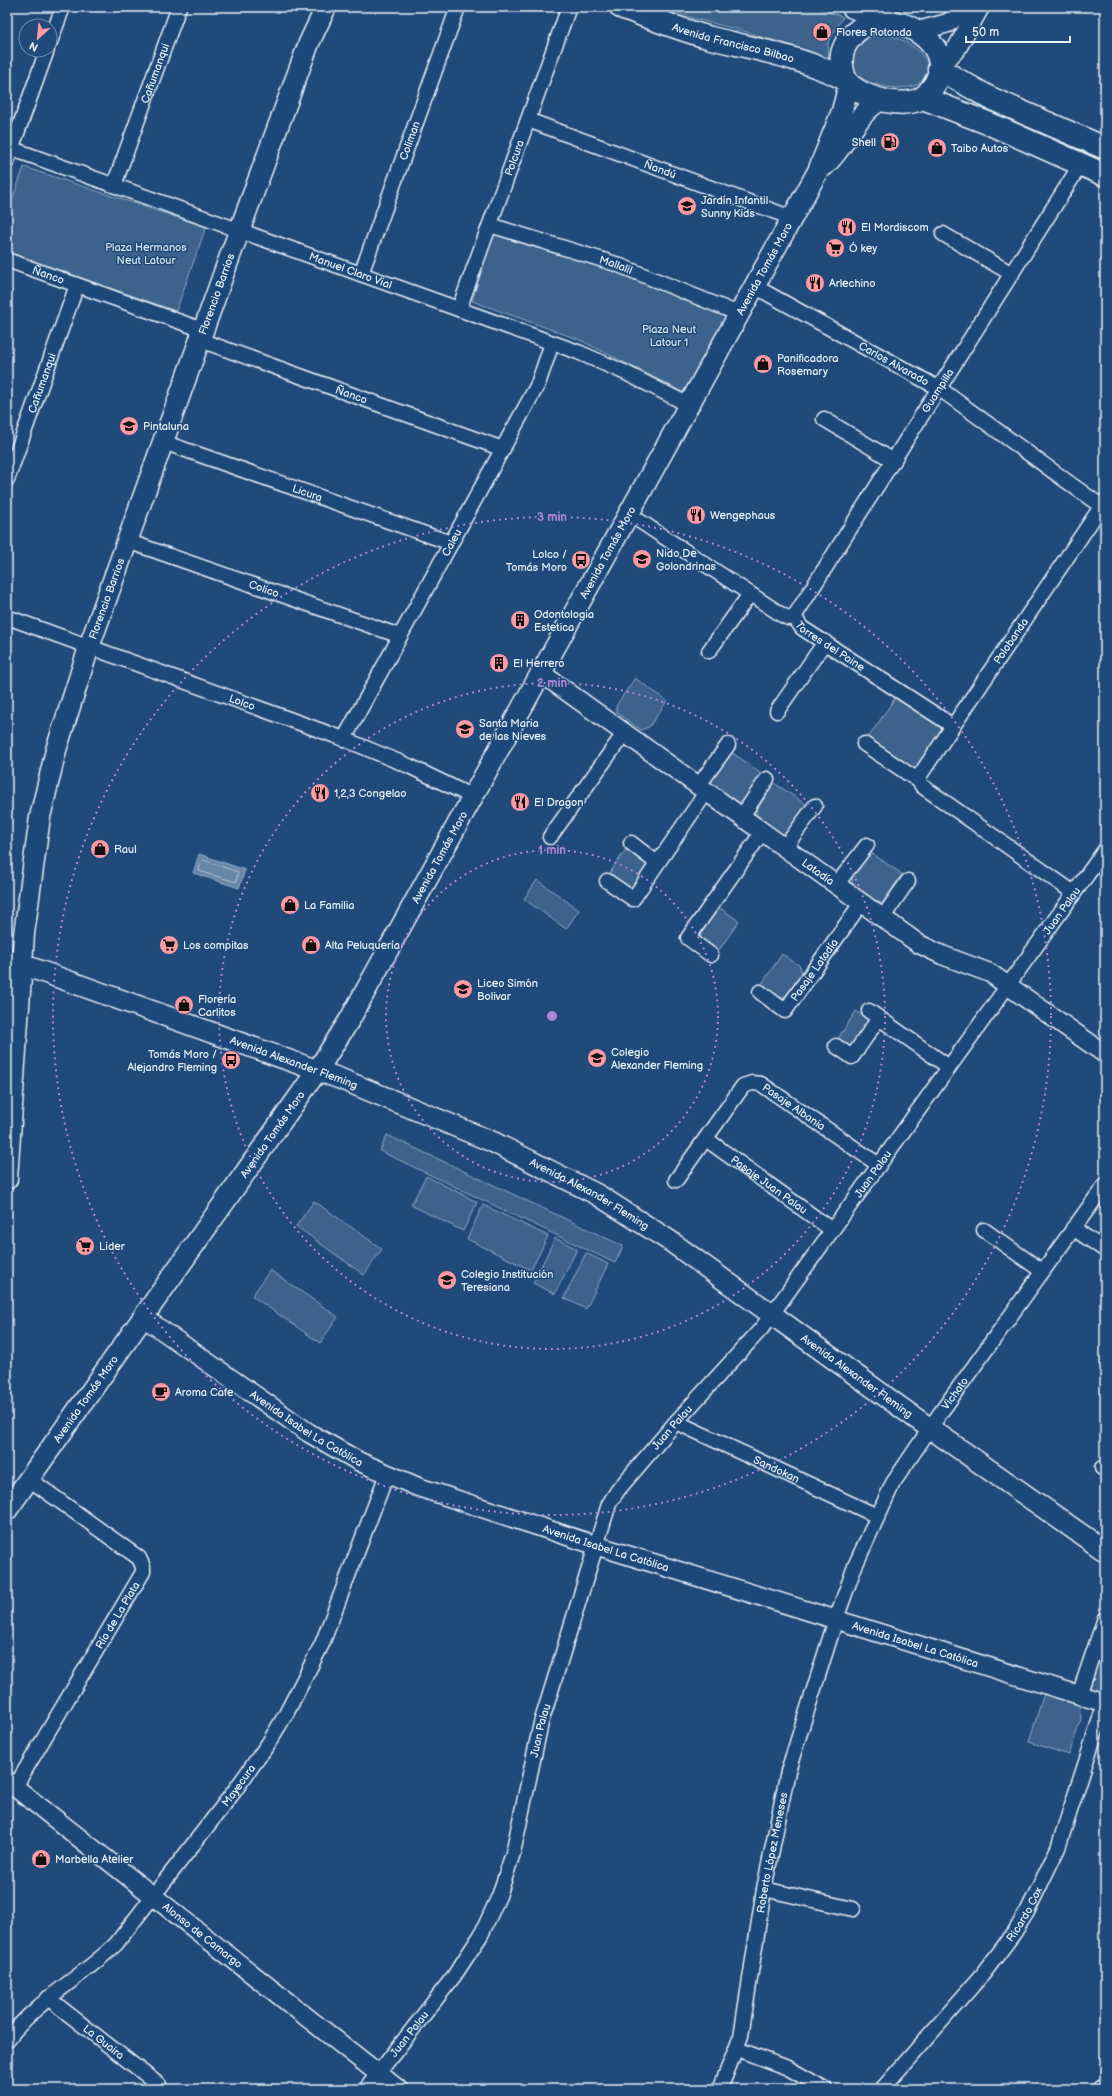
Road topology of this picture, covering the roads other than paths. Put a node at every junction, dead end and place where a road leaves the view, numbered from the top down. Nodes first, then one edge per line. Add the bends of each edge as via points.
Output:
1 (63, 7) edge
2 (179, 7) edge
3 (313, 7) edge
4 (326, 7) edge
5 (458, 7) edge
6 (569, 7) edge
7 (621, 7) edge
8 (853, 7) edge
9 (968, 7) edge
10 (980, 7) edge
11 (58, 20) edge
12 (889, 20) junction
13 (918, 31) junction
14 (309, 42) junction
15 (44, 58) edge
16 (939, 68) junction
17 (847, 82) junction
18 (922, 98) junction
19 (881, 100) junction
20 (528, 120) junction
21 (1105, 148) edge
22 (8, 152) edge
23 (1081, 164) junction
24 (818, 171) junction
25 (1105, 175) edge
26 (114, 185) junction
27 (792, 218) junction
28 (490, 225) junction
29 (240, 230) junction
30 (943, 234) dead end
31 (7, 260) edge
32 (361, 274) junction
33 (1012, 274) junction
34 (77, 285) junction
35 (754, 286) junction
36 (459, 309) junction
37 (739, 314) junction
38 (202, 335) junction
39 (552, 343) junction
40 (940, 389) junction
41 (689, 405) junction
42 (824, 419) dead end
43 (163, 442) junction
44 (504, 449) junction
45 (894, 461) junction
46 (7, 480) edge
47 (1104, 505) edge
48 (629, 514) junction
49 (127, 541) junction
50 (451, 543) junction
51 (750, 594) junction
52 (7, 617) edge
53 (794, 617) junction
54 (400, 636) junction
55 (825, 642) junction
56 (89, 647) junction
57 (709, 651) dead end
58 (541, 674) junction
59 (777, 711) dead end
60 (953, 726) junction
61 (625, 732) junction
62 (344, 739) junction
63 (864, 744) dead end
64 (728, 745) dead end
65 (767, 779) dead end
66 (919, 781) junction
67 (703, 788) junction
68 (473, 797) junction
69 (815, 806) dead end
70 (742, 816) junction
71 (763, 831) junction
72 (550, 837) dead end
73 (631, 843) dead end
74 (867, 845) dead end
75 (785, 847) junction
76 (1105, 850) edge
77 (657, 862) junction
78 (607, 881) dead end
79 (908, 881) dead end
80 (838, 884) junction
81 (1074, 893) junction
82 (862, 902) junction
83 (883, 917) junction
84 (711, 955) dead end
85 (14, 962) edge
86 (1008, 985) junction
87 (760, 992) dead end
88 (836, 1046) dead end
89 (1105, 1054) edge
90 (949, 1067) junction
91 (317, 1071) junction
92 (706, 1139) junction
93 (879, 1165) junction
94 (7, 1179) edge
95 (676, 1180) dead end
96 (1105, 1185) edge
97 (1073, 1228) junction
98 (832, 1230) junction
99 (984, 1230) dead end
100 (1105, 1250) edge
101 (1042, 1271) junction
102 (771, 1315) junction
103 (143, 1317) junction
104 (676, 1422) junction
105 (930, 1428) junction
106 (387, 1474) junction
107 (29, 1479) junction
108 (7, 1510) edge
109 (876, 1516) junction
110 (595, 1545) junction
111 (1105, 1551) edge
112 (1105, 1618) edge
113 (836, 1619) junction
114 (1079, 1695) junction
115 (1105, 1703) edge
116 (1098, 1749) edge
117 (11, 1784) edge
118 (764, 1889) junction
119 (153, 1896) junction
120 (853, 1909) dead end
121 (48, 1998) junction
122 (7, 2040) edge
123 (737, 2049) junction
124 (378, 2073) junction
125 (159, 2085) dead end
126 (366, 2089) edge
127 (398, 2089) edge
128 (720, 2089) edge
129 (825, 2089) edge
130 (882, 2089) edge

1 - 11 street
2 - 26 street, Cañumanqui
3 - 14 main road, Florencio Barrios
4 - 14 main road, Florencio Barrios
5 - 32 street, Coliman
6 - 20 street, Polcura
7 - 17 main road, Avenida Francisco Bilbao via 698,34 770,52 830,72
8 - 12 main road
9 - 13 street via 948,23
10 - 16 street via 956,48
12 - 13 main road
12 - 17 main road via 876,20 864,24 846,42 842,54 842,67
13 - 16 main road via 933,46
14 - 29 main road, Florencio Barrios
15 - 22 street
16 - 18 main road via 934,83
16 - 21 main road via 990,98
17 - 19 main road via 870,97
17 - 24 main road, Avenida Tomás Moro via 842,111
18 - 19 main road via 895,102
18 - 23 main road
19 - 24 main road, Avenida Tomás Moro via 864,113 839,151
20 - 27 street, Ñandú
20 - 28 street, Polcura
22 - 26 street, Manuel Claro Vial
23 - 25 main road
23 - 33 street, Guampilla
24 - 27 main road, Avenida Tomás Moro
26 - 29 street, Manuel Claro Vial
27 - 35 main road, Avenida Tomás Moro
28 - 36 street, Polcura
28 - 37 street, Mallalil via 616,264
29 - 32 street, Manuel Claro Vial
29 - 38 main road, Florencio Barrios
30 - 33 street
31 - 34 street, Ñanco
32 - 36 street, Manuel Claro Vial
33 - 40 street, Guampilla
34 - 38 street, Ñanco
34 - 46 street, Cañumanqui
35 - 37 main road, Avenida Tomás Moro
35 - 40 street, Carlos Alvarado
36 - 39 street, Manuel Claro Vial
37 - 41 main road, Avenida Tomás Moro
38 - 43 main road, Florencio Barrios
38 - 44 street, Ñanco
39 - 41 street, Manuel Claro Vial via 599,360
39 - 44 street, Caleu via 542,375
40 - 45 street, Guampilla
40 - 47 street, Carlos Alvarado
41 - 48 main road, Avenida Tomás Moro
42 - 45 street
43 - 49 main road, Florencio Barrios
43 - 50 street, Licura
44 - 50 street, Caleu
45 - 53 street, Guampilla
47 - 60 street, Polobanda
48 - 51 street, Torres del Paine
48 - 58 main road, Avenida Tomás Moro
49 - 54 street, Colico
49 - 56 main road, Florencio Barrios
50 - 54 street, Caleu
51 - 53 street, Torres del Paine via 782,615
51 - 57 street
52 - 56 street, Lolco
53 - 55 street, Torres del Paine via 802,628
54 - 62 street, Caleu
55 - 59 street
55 - 60 street, Torres del Paine
56 - 62 street, Lolco
56 - 85 main road, Florencio Barrios via 64,722 40,817
58 - 61 street, Latadía
58 - 68 main road, Avenida Tomás Moro
60 - 66 street, Polobanda via 920,775
61 - 67 street, Latadía
61 - 72 street
62 - 68 street, Lolco via 409,766
63 - 66 street
64 - 67 street
65 - 70 street
66 - 81 street via 922,786
67 - 70 street, Latadía
67 - 77 street
68 - 91 main road, Avenida Tomás Moro via 350,1019
69 - 75 street
70 - 71 street, Latadía
71 - 75 street, Latadía
71 - 84 street via 688,938
73 - 77 street
74 - 80 street
75 - 80 street, Latadía
76 - 81 street, Juan Palau
77 - 78 street via 633,899
79 - 83 street
80 - 82 street, Latadía
81 - 86 street, Juan Palau
82 - 83 street, Latadía
82 - 87 street, Pasaje Latadía via 785,1011
83 - 86 street, Latadía via 919,944 983,969
85 - 91 main road, Avenida Alexander Fleming
85 - 94 main road, Florencio Barrios
86 - 89 street, Latadía
86 - 90 street, Juan Palau
88 - 90 street via 852,1057 874,1015
90 - 93 street, Juan Palau
91 - 102 main road, Avenida Alexander Fleming via 493,1142 598,1195 670,1241
91 - 103 main road, Avenida Tomás Moro
92 - 93 street, Pasaje Albania via 743,1086 760,1084
92 - 95 street, Pasaje Albania
92 - 98 street, Pasaje Juan Palau
93 - 98 street, Juan Palau
96 - 97 street, Vichato
97 - 100 street
97 - 101 street, Vichato
98 - 102 street, Juan Palau
99 - 101 street
101 - 105 street, Vichato
102 - 104 street, Juan Palau via 757,1334
102 - 105 main road, Avenida Alexander Fleming
103 - 106 street, Avenida Isabel La Católica via 309,1433
103 - 107 main road, Avenida Tomás Moro
104 - 109 street, Sandokan
104 - 110 street, Juan Palau via 618,1490 609,1504
105 - 109 street, Vichato via 893,1483
105 - 111 main road, Avenida Alexander Fleming
106 - 110 street, Avenida Isabel La Católica via 418,1487
106 - 119 street, Mayecura via 318,1653 292,1705 254,1766
107 - 108 main road, Avenida Tomás Moro
107 - 117 street, Río de La Plata via 139,1558 143,1572
109 - 113 street, Vichato
110 - 113 street, Avenida Isabel La Católica
110 - 124 street, Juan Palau via 541,1723 513,1853 499,1896 481,1935 454,1976
112 - 114 street
113 - 114 street, Avenida Isabel La Católica
113 - 118 street, Roberto López Meneses via 788,1770
114 - 115 street, Avenida Isabel La Católica
115 - 116 street, Ricardo Cox
116 - 130 street, Ricardo Cox via 1058,1848 1027,1912 983,1974
117 - 119 street, Alonso de Camargo
118 - 120 street
118 - 123 street, Roberto López Meneses
119 - 121 street, Mayecura via 116,1944
119 - 124 street, Alonso de Camargo
121 - 122 street, Mayecura via 29,2014
121 - 125 street, La Guaira
123 - 128 street, Roberto López Meneses
123 - 129 street via 788,2068
124 - 126 street, Juan Palau
124 - 127 street, Alonso de Camargo

